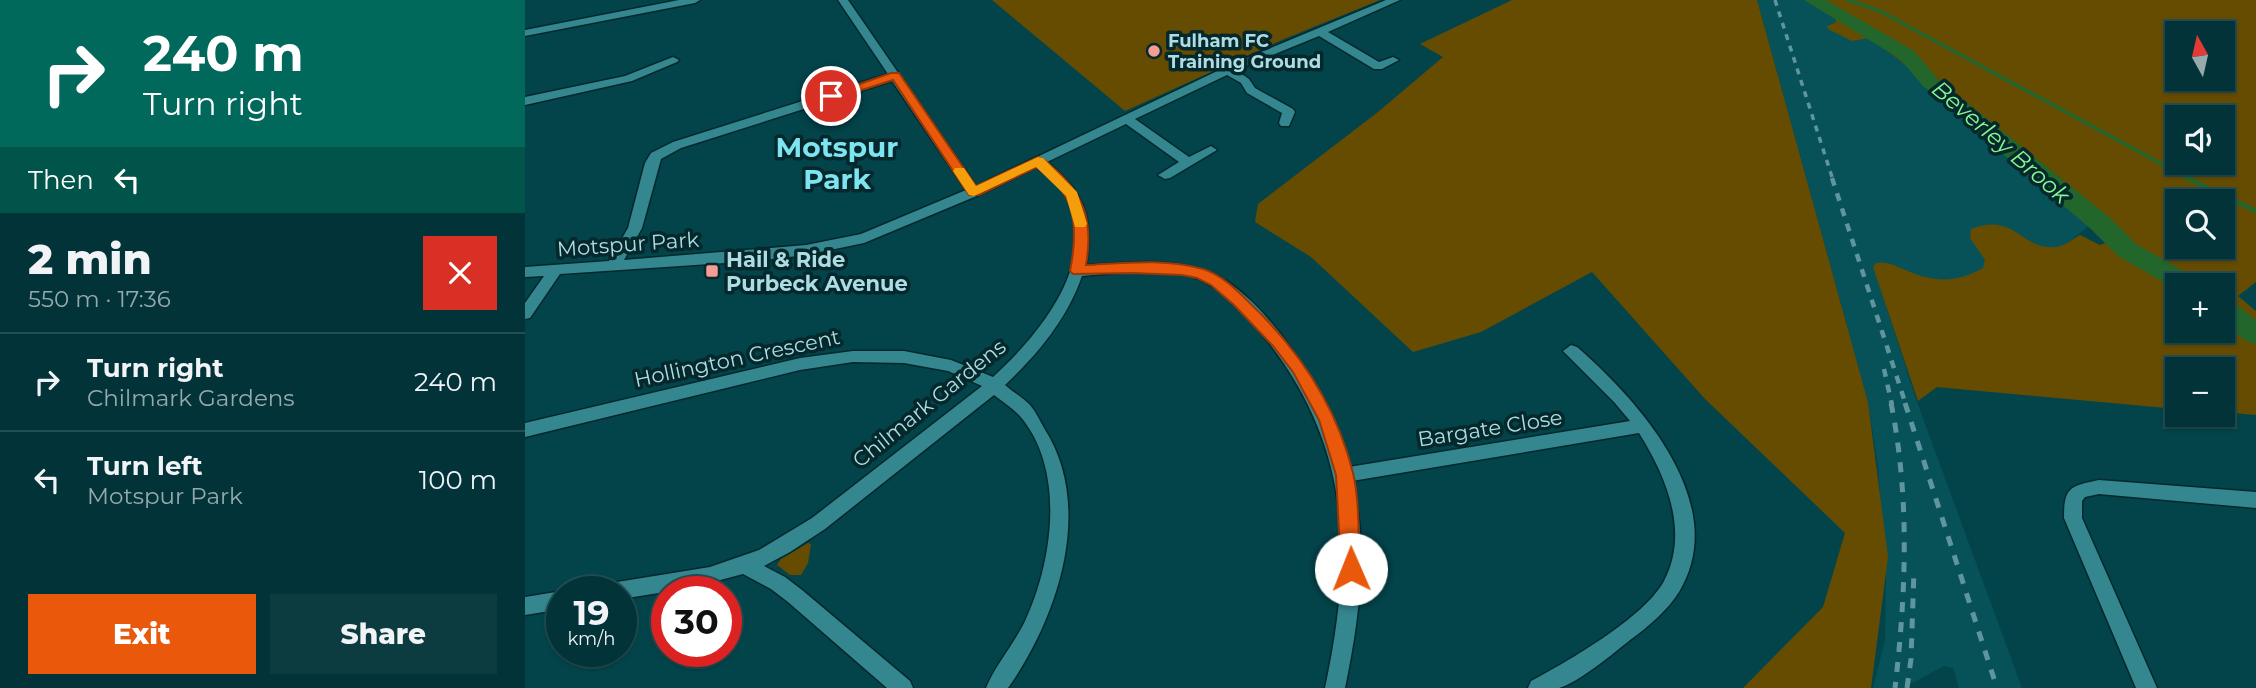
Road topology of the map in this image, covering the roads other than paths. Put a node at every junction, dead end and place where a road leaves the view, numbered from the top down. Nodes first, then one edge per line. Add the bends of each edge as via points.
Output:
1 (695, 0) edge
2 (843, 0) edge
3 (1395, 0) edge
4 (1319, 31) junction
5 (525, 33) edge
6 (673, 60) dead end
7 (1393, 60) dead end
8 (1378, 67) junction
9 (1228, 70) junction
10 (1365, 75) dead end
11 (895, 76) junction
12 (525, 101) edge
13 (1127, 119) junction
14 (1285, 123) dead end
15 (1211, 150) dead end
16 (1038, 161) junction
17 (1189, 163) junction
18 (1165, 175) dead end
19 (974, 192) junction
20 (614, 266) junction
21 (556, 270) junction
22 (1078, 271) junction
23 (525, 272) edge
24 (525, 314) edge
25 (1571, 351) dead end
26 (994, 384) junction
27 (1643, 426) junction
28 (525, 430) edge
29 (1345, 475) junction
30 (2256, 500) edge
31 (745, 566) junction
32 (637, 587) edge
33 (546, 603) edge
34 (525, 606) edge
35 (903, 688) edge
36 (996, 688) edge
37 (1335, 688) edge
38 (1538, 688) edge
39 (2147, 688) edge

1 - 5 street
2 - 11 street
3 - 4 street, Motspur Park
4 - 8 street
4 - 9 street, Motspur Park
6 - 12 street via 628,79
7 - 8 street
8 - 10 street
9 - 13 street, Motspur Park
9 - 14 street via 1289,112
11 - 19 street
11 - 20 street via 677,145 656,156 635,228
13 - 16 street, Motspur Park
13 - 17 street
15 - 17 street
16 - 19 street, Motspur Park
16 - 22 street, Chilmark Gardens via 1067,187 1077,206 1081,237
17 - 18 street
19 - 20 street, Motspur Park via 885,231 845,243 755,256
20 - 21 street, Motspur Park
21 - 23 street, Motspur Park
21 - 24 street
22 - 26 street, Chilmark Gardens via 1043,334
22 - 29 street via 1182,270 1216,282 1259,321 1299,368 1327,420
25 - 27 street
26 - 28 street, Hollington Crescent via 918,358 842,356
26 - 31 street, Chilmark Gardens via 785,546
26 - 36 street, Hollington Crescent via 1022,410 1052,457 1060,495 1055,561 1042,606 1025,645
27 - 29 street, Bargate Close
27 - 38 street via 1669,473 1683,512 1682,562 1671,587 1652,609
29 - 37 street via 1351,569
30 - 39 street via 2099,486 2073,498 2073,518
31 - 32 street, Chilmark Gardens
31 - 35 street via 795,596
33 - 34 street

